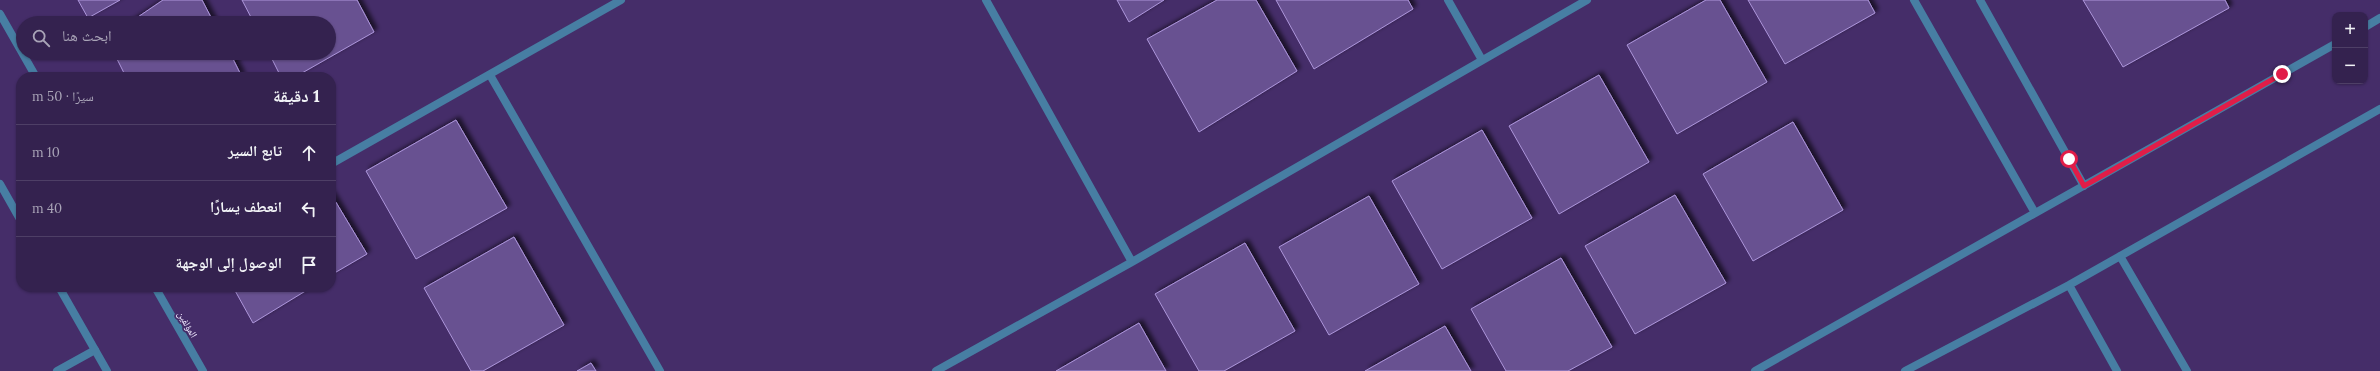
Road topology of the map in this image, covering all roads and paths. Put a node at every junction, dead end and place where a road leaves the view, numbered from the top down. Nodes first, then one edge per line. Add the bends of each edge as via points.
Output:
1 (621, 0) edge
2 (986, 0) edge
3 (1448, 0) edge
4 (1587, 0) edge
5 (1914, 0) edge
6 (1980, 0) edge
7 (0, 14) edge
8 (2380, 18) edge
9 (2368, 25) edge
10 (16, 42) edge
11 (2332, 46) edge
12 (26, 60) edge
13 (1482, 60) junction
14 (33, 72) edge
15 (490, 75) junction
16 (2380, 109) edge
17 (336, 161) edge
18 (0, 184) edge
19 (2084, 186) junction
20 (16, 212) edge
21 (2035, 213) junction
22 (2120, 256) junction
23 (1132, 262) junction
24 (2069, 285) junction
25 (62, 292) edge
26 (158, 292) edge
27 (95, 350) junction
28 (57, 371) edge
29 (107, 371) edge
30 (203, 371) edge
31 (660, 371) edge
32 (936, 371) edge
33 (1756, 371) edge
34 (1905, 371) edge
35 (2117, 371) edge
36 (2187, 371) edge

1 - 15 street
2 - 23 street
3 - 13 street
4 - 13 street
5 - 21 street
6 - 19 street
7 - 10 street
8 - 9 street
11 - 19 street
12 - 14 street
13 - 23 street
15 - 17 street
15 - 31 street
16 - 22 street
18 - 20 street
19 - 21 street
21 - 33 street
22 - 24 street
22 - 36 street
23 - 32 street
24 - 34 street
24 - 35 street
25 - 27 street
26 - 30 street, المؤلفين
27 - 28 street
27 - 29 street

